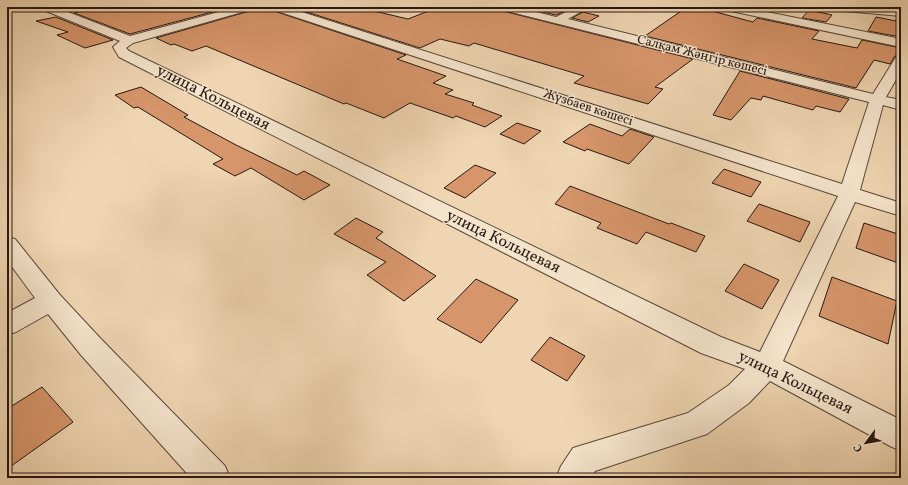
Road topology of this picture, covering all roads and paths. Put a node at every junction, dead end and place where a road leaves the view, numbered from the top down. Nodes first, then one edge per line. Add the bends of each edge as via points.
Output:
1 (44, 7) edge
2 (249, 7) edge
3 (274, 7) edge
4 (503, 7) edge
5 (584, 7) edge
6 (726, 7) edge
7 (833, 7) edge
8 (901, 13) edge
9 (558, 20) junction
10 (129, 40) junction
11 (901, 43) edge
12 (901, 60) edge
13 (878, 99) junction
14 (901, 105) edge
15 (849, 193) junction
16 (901, 210) edge
17 (7, 244) edge
18 (51, 301) junction
19 (7, 325) edge
20 (767, 366) junction
21 (901, 436) edge
22 (213, 478) edge
23 (573, 478) edge

1 - 10 street
2 - 10 street
3 - 15 street, Жүзбаев көшесі
4 - 9 street, Салқам Жәңгір көшесі
5 - 9 street
6 - 11 street
7 - 8 street
9 - 13 street, Салқам Жәңгір көшесі
10 - 20 street, улица Кольцевая via 119,47 124,54 711,345
12 - 13 street
13 - 14 street, Салқам Жәңгір көшесі
13 - 15 street
15 - 16 street, Жүзбаев көшесі
15 - 20 street
17 - 18 street
18 - 19 street
18 - 22 street
20 - 21 street, улица Кольцевая
20 - 23 street via 739,394 696,424 584,459

